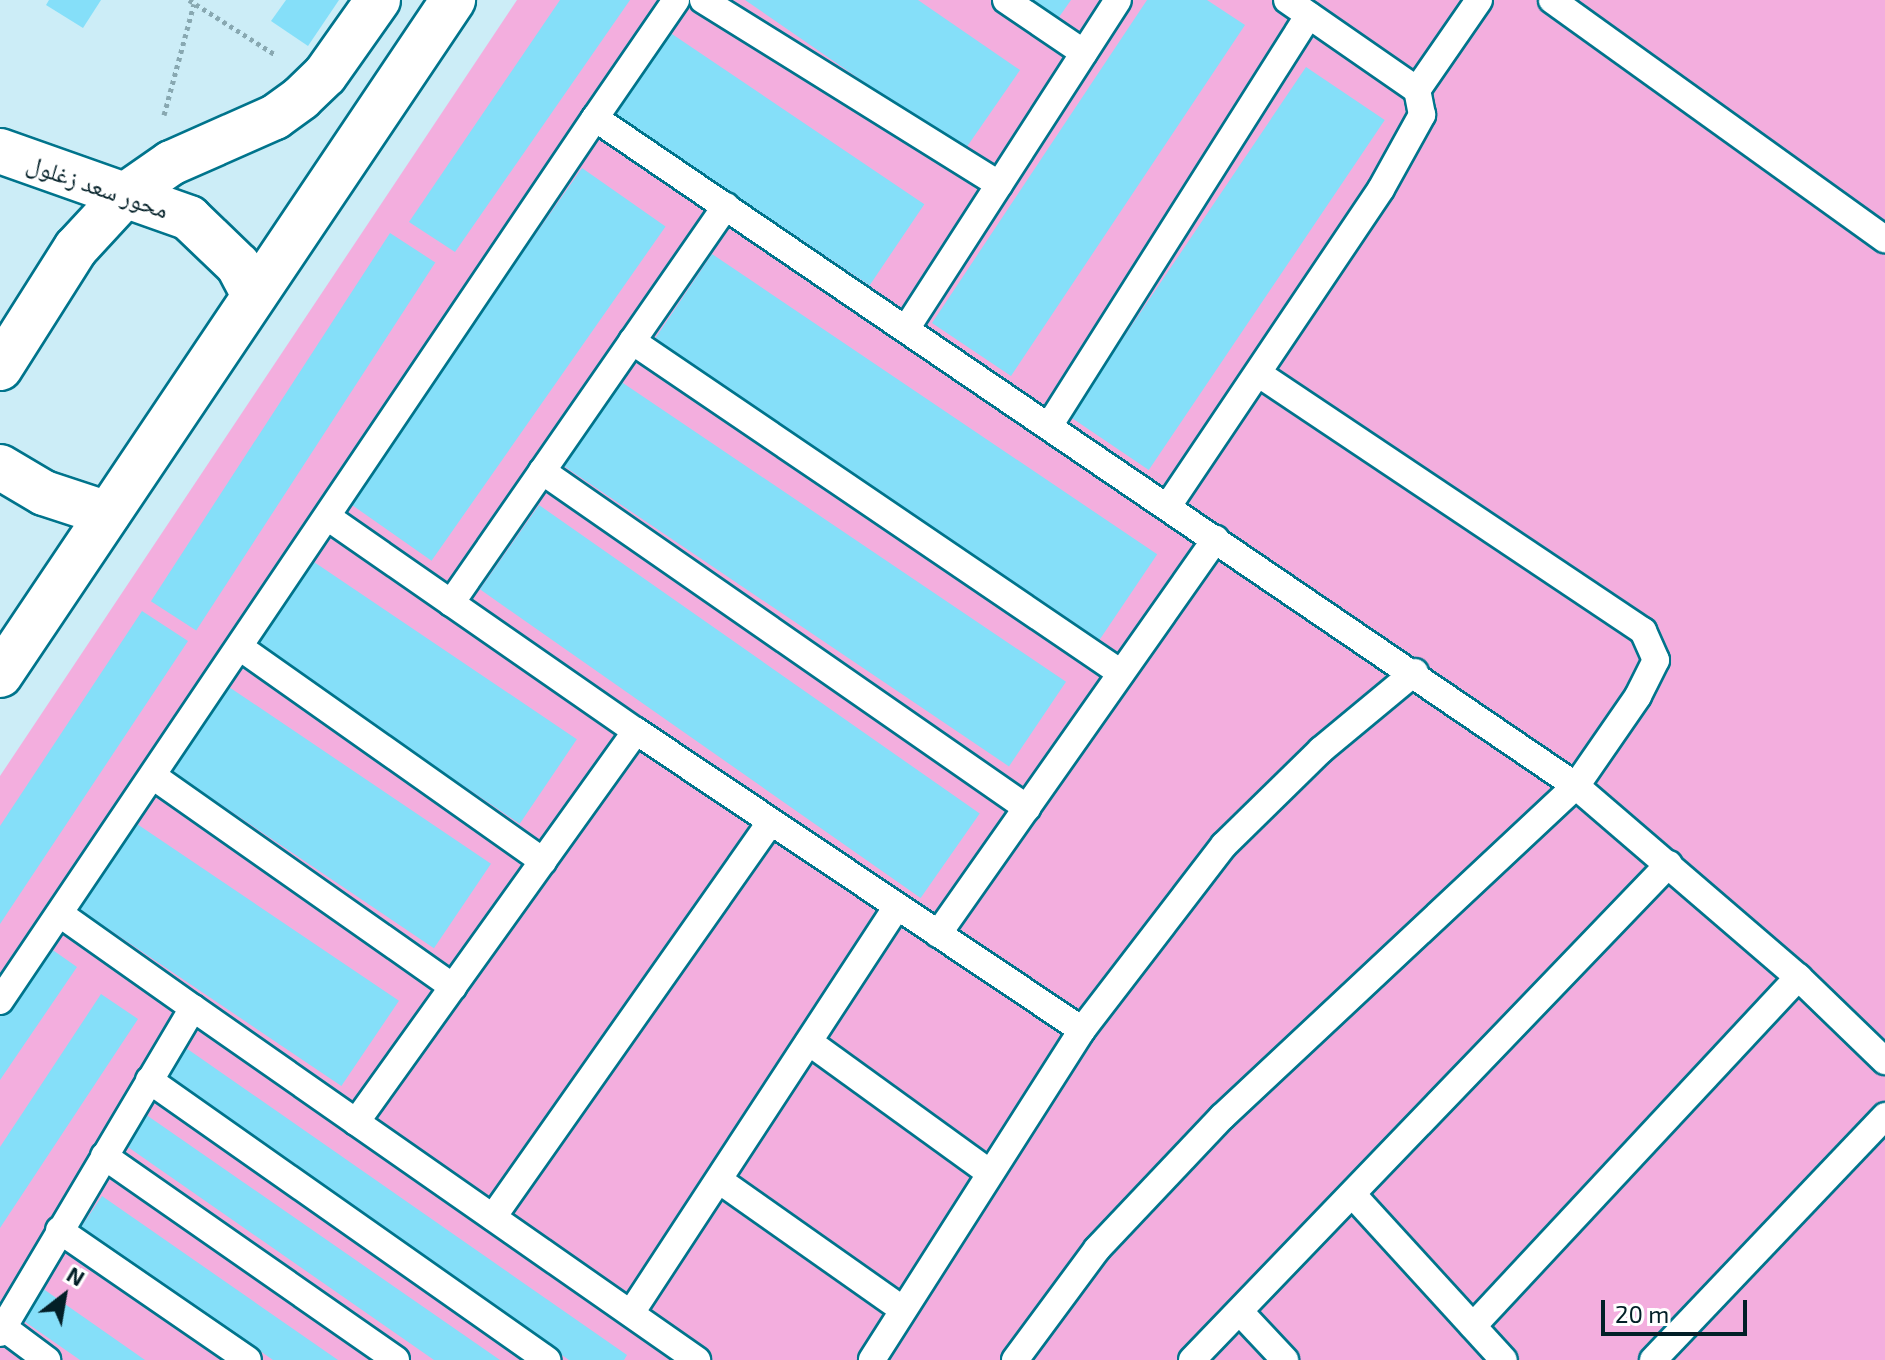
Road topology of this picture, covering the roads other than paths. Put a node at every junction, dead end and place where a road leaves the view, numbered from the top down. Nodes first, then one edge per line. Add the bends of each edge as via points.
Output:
1 (378, 0) edge
2 (453, 0) edge
3 (676, 0) edge
4 (703, 0) edge
5 (1006, 0) edge
6 (1118, 0) edge
7 (1287, 0) edge
8 (1479, 0) edge
9 (1552, 0) edge
10 (1309, 15) junction
11 (1084, 53) junction
12 (1417, 90) junction
13 (595, 118) junction
14 (0, 151) edge
15 (999, 184) junction
16 (136, 187) junction
17 (726, 206) junction
18 (1885, 239) edge
19 (254, 295) junction
20 (906, 329) junction
21 (632, 341) junction
22 (0, 368) edge
23 (1258, 373) junction
24 (1049, 426) junction
25 (0, 467) edge
26 (542, 471) junction
27 (1168, 506) junction
28 (108, 514) junction
29 (329, 518) junction
30 (1216, 539) junction
31 (451, 603) junction
32 (241, 648) junction
33 (1415, 672) junction
34 (1121, 673) junction
35 (0, 675) edge
36 (636, 731) junction
37 (153, 776) junction
38 (1576, 786) junction
39 (1027, 808) junction
40 (771, 822) junction
41 (543, 861) junction
42 (1669, 864) junction
43 (897, 907) junction
44 (60, 914) junction
45 (938, 934) junction
46 (1798, 977) junction
47 (453, 987) junction
48 (0, 1001) edge
49 (193, 1008) junction
50 (1082, 1030) junction
51 (809, 1042) junction
52 (1885, 1061) edge
53 (149, 1080) junction
54 (1885, 1116) edge
55 (356, 1122) junction
56 (104, 1156) junction
57 (990, 1173) junction
58 (719, 1180) junction
59 (1354, 1196) junction
60 (493, 1217) junction
61 (59, 1230) junction
62 (903, 1310) junction
63 (1240, 1312) junction
64 (631, 1313) junction
65 (1473, 1326) junction
66 (1, 1329) edge
67 (690, 1358) edge
68 (47, 1360) edge
69 (248, 1360) edge
70 (396, 1360) edge
71 (548, 1360) edge
72 (872, 1360) edge
73 (1015, 1360) edge
74 (1192, 1360) edge
75 (1285, 1360) edge
76 (1504, 1360) edge
77 (1653, 1360) edge

1 - 16 main road via 317,81 275,117 196,150
2 - 19 main road
3 - 13 lane
4 - 15 lane
5 - 11 lane
6 - 11 lane
7 - 10 lane
8 - 12 lane
9 - 18 lane
10 - 12 lane
10 - 24 lane
11 - 15 lane
12 - 23 lane via 1422,115 1381,189
13 - 17 lane
13 - 29 lane
14 - 16 main road, محور سعد زغلول
15 - 20 lane
16 - 19 main road, محور سعد زغلول via 207,232 238,265
16 - 22 main road via 76,248
17 - 20 lane
17 - 21 lane
19 - 28 main road
20 - 24 lane
21 - 26 lane
21 - 34 lane
23 - 27 lane
23 - 38 lane via 1643,631 1656,660 1638,696
24 - 27 lane
25 - 28 main road via 44,493
26 - 31 lane
26 - 39 lane
27 - 30 lane
28 - 35 main road
29 - 31 lane
29 - 32 lane
30 - 33 lane
30 - 34 lane
31 - 36 lane
32 - 37 lane
32 - 41 lane
33 - 38 lane
33 - 50 lane via 1321,750 1224,845
34 - 39 lane
36 - 40 lane
36 - 41 lane
37 - 44 lane
37 - 47 lane
38 - 42 lane
38 - 73 lane via 1222,1117 1097,1249
39 - 45 lane
40 - 43 lane
40 - 60 lane
41 - 47 lane
42 - 46 lane
42 - 59 lane
43 - 45 lane
43 - 51 lane
44 - 48 lane
44 - 49 lane
45 - 50 lane
46 - 52 lane
46 - 65 lane
47 - 55 lane
49 - 53 lane
49 - 55 lane
50 - 57 lane
51 - 57 lane
51 - 58 lane
53 - 56 lane
53 - 71 lane
54 - 77 lane
55 - 60 lane
56 - 61 lane
56 - 70 lane
57 - 62 lane
58 - 62 lane
58 - 64 lane
59 - 63 lane
59 - 65 lane
60 - 64 lane
61 - 66 lane
61 - 69 lane
62 - 72 lane
63 - 74 lane
63 - 75 lane
64 - 67 lane
65 - 76 lane
66 - 68 lane

